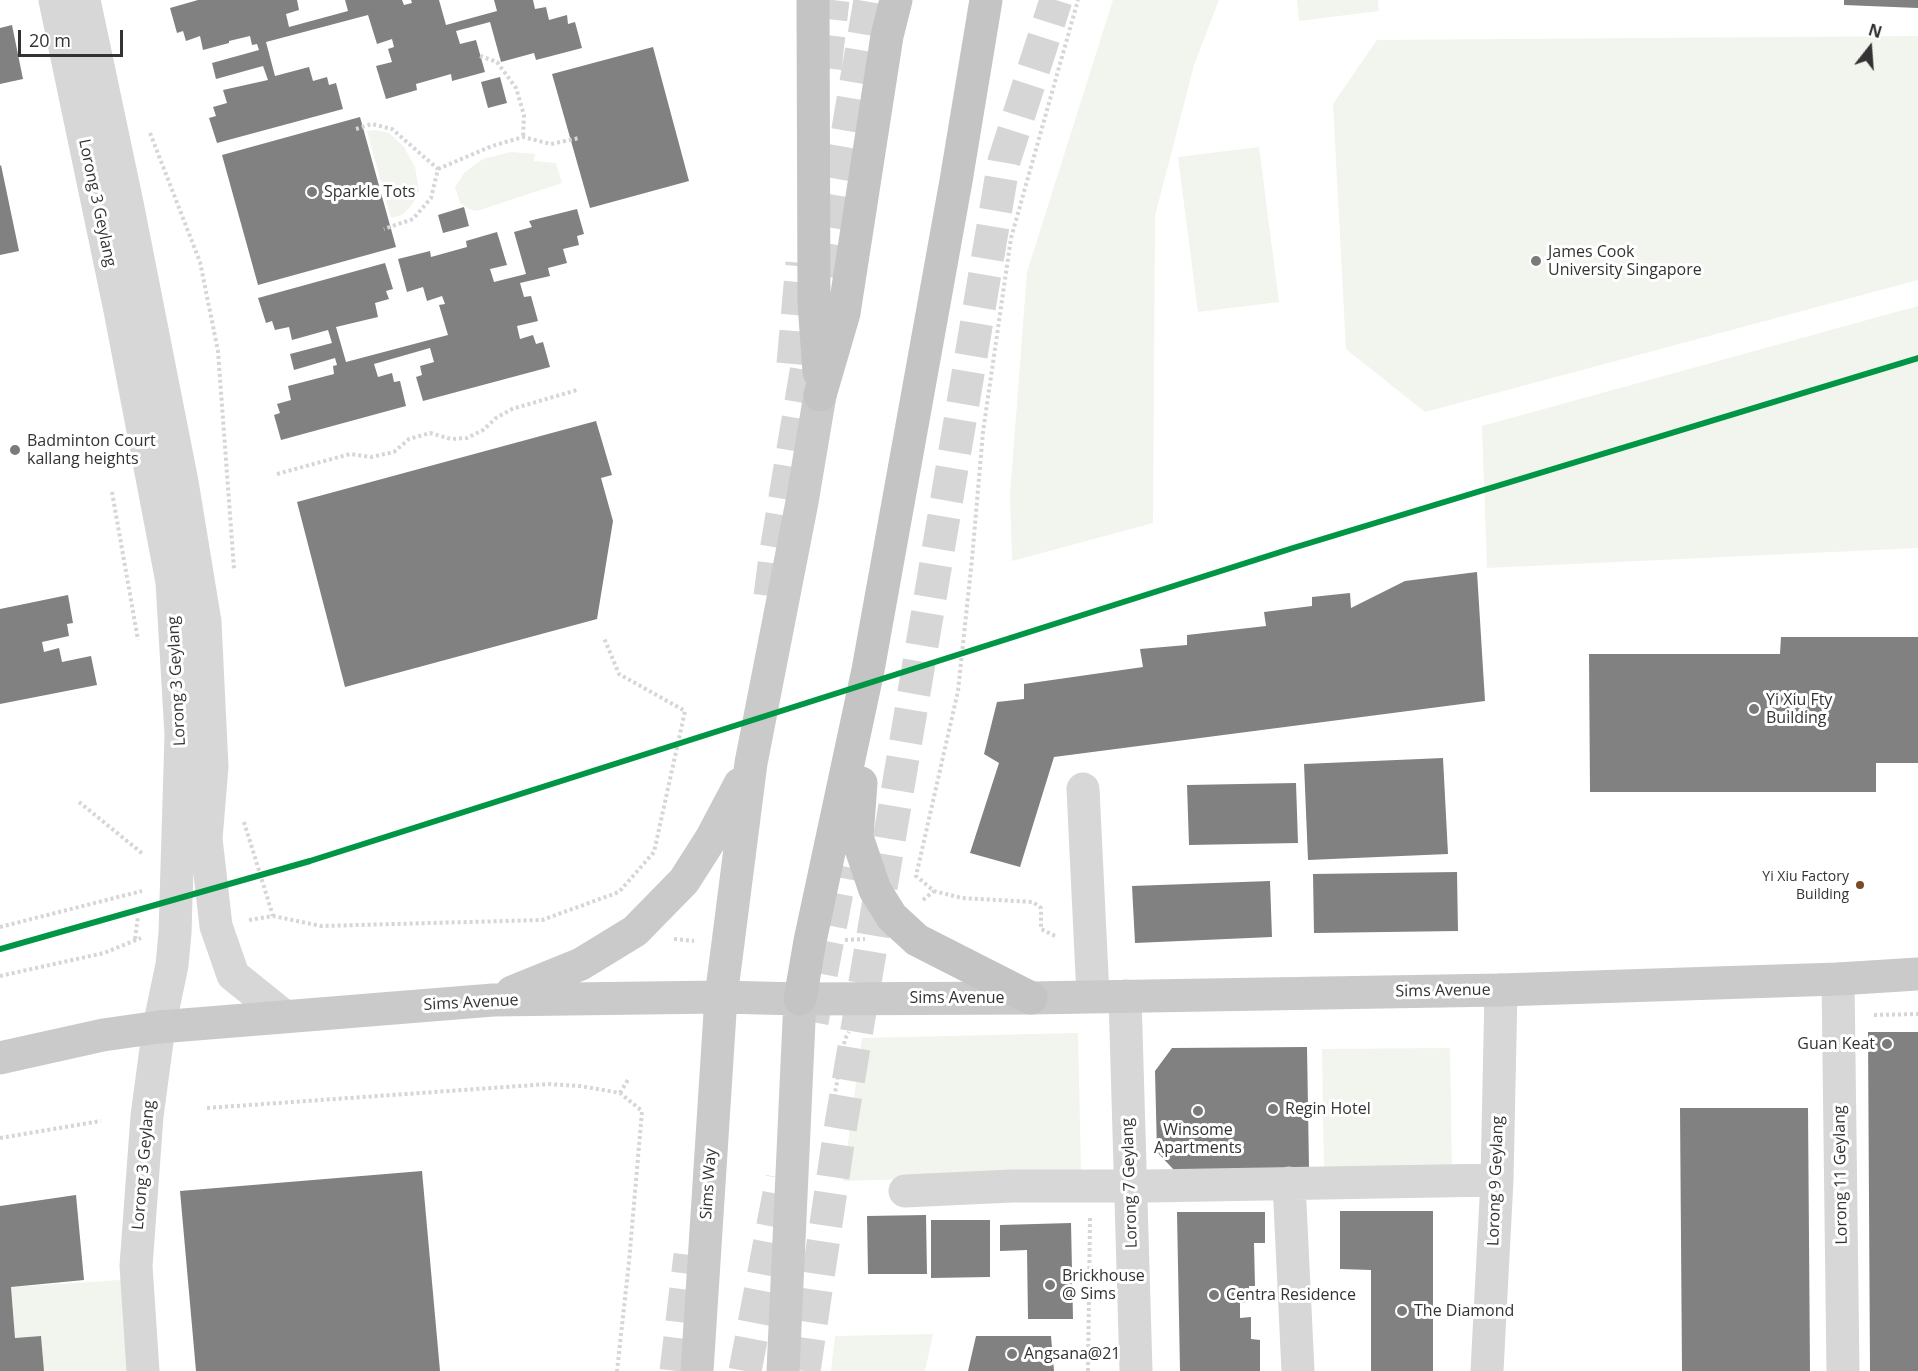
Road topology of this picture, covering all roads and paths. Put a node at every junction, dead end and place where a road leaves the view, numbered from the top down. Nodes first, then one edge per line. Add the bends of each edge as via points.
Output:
1 (55, 0) edge
2 (84, 0) edge
3 (813, 0) edge
4 (896, 0) edge
5 (986, 0) edge
6 (1078, 0) edge
7 (480, 56) dead end
8 (356, 129) dead end
9 (523, 137) junction
10 (579, 138) dead end
11 (438, 169) junction
12 (384, 229) dead end
13 (577, 390) dead end
14 (820, 395) junction
15 (277, 474) dead end
16 (112, 492) dead end
17 (604, 639) dead end
18 (140, 651) dead end
19 (868, 670) junction
20 (751, 764) junction
21 (1083, 789) dead end
22 (79, 802) dead end
23 (146, 849) dead end
24 (142, 891) dead end
25 (273, 916) dead end
26 (0, 927) edge
27 (1090, 934) junction
28 (135, 939) dead end
29 (1918, 974) edge
30 (0, 976) edge
31 (1838, 979) junction
32 (1501, 990) junction
33 (1109, 996) junction
34 (721, 997) junction
35 (1031, 998) junction
36 (800, 999) junction
37 (493, 1000) junction
38 (1918, 1014) edge
39 (284, 1016) junction
40 (1839, 1016) junction
41 (159, 1027) junction
42 (852, 1028) dead end
43 (0, 1058) edge
44 (629, 1078) dead end
45 (620, 1093) junction
46 (207, 1108) dead end
47 (832, 1110) dead end
48 (101, 1121) dead end
49 (0, 1138) edge
50 (1497, 1180) junction
51 (1289, 1183) junction
52 (1131, 1185) junction
53 (905, 1191) dead end
54 (142, 1371) edge
55 (617, 1371) edge
56 (697, 1371) edge
57 (783, 1371) edge
58 (1136, 1371) edge
59 (1298, 1371) edge
60 (1487, 1371) edge
61 (1843, 1371) edge

1 - 41 street, Lorong 3 Geylang via 172,582 181,758 175,933
2 - 39 street, Lorong 3 Geylang via 180,470 205,622 212,767 206,839 216,926 233,975
3 - 14 highway via 814,303
4 - 14 highway via 844,313
5 - 19 highway
6 - 27 path via 1011,237 983,432 958,691 916,876 934,891 962,898 1033,902 1041,908 1041,929 1054,936
7 - 9 path via 496,62 516,88 524,116
8 - 11 path via 372,124 392,129
9 - 10 path via 551,144
9 - 11 path
11 - 12 path via 431,198 413,219
13 - 15 path via 512,409 467,438 451,439 430,433 409,439 394,452 371,457 350,454
14 - 20 main road
16 - 18 path
17 - 25 path via 619,674 685,711 654,852 619,892 542,920 315,926
19 - 35 highway via 857,837 875,890 892,917 917,940
19 - 36 highway
20 - 34 main road, Sims Way
20 - 37 main road via 684,881 635,931 581,964
21 - 27 street, Lorong 7 Geylang
22 - 23 path via 146,856
24 - 26 path
27 - 33 street, Lorong 7 Geylang
28 - 30 path via 104,953
29 - 31 main road, Sims Avenue
31 - 32 main road, Sims Avenue
31 - 40 street, Lorong 11 Geylang
32 - 33 main road, Sims Avenue
32 - 50 street, Lorong 9 Geylang
33 - 35 main road, Sims Avenue
33 - 52 street, Lorong 7 Geylang
34 - 36 main road, Sims Avenue
34 - 37 main road, Sims Avenue
34 - 56 main road, Sims Way
35 - 36 main road, Sims Avenue
36 - 57 main road
37 - 39 main road, Sims Avenue
38 - 40 path
39 - 41 main road, Sims Avenue
40 - 61 street, Lorong 11 Geylang
41 - 43 main road, Sims Avenue
41 - 54 street, Lorong 3 Geylang via 147,1116 136,1266
42 - 47 path via 845,1039
44 - 45 path
45 - 46 path via 548,1084
45 - 55 path via 642,1111
48 - 49 path
50 - 51 street
50 - 60 street, Lorong 9 Geylang
51 - 52 street
51 - 59 street
52 - 53 street
52 - 58 street, Lorong 7 Geylang

